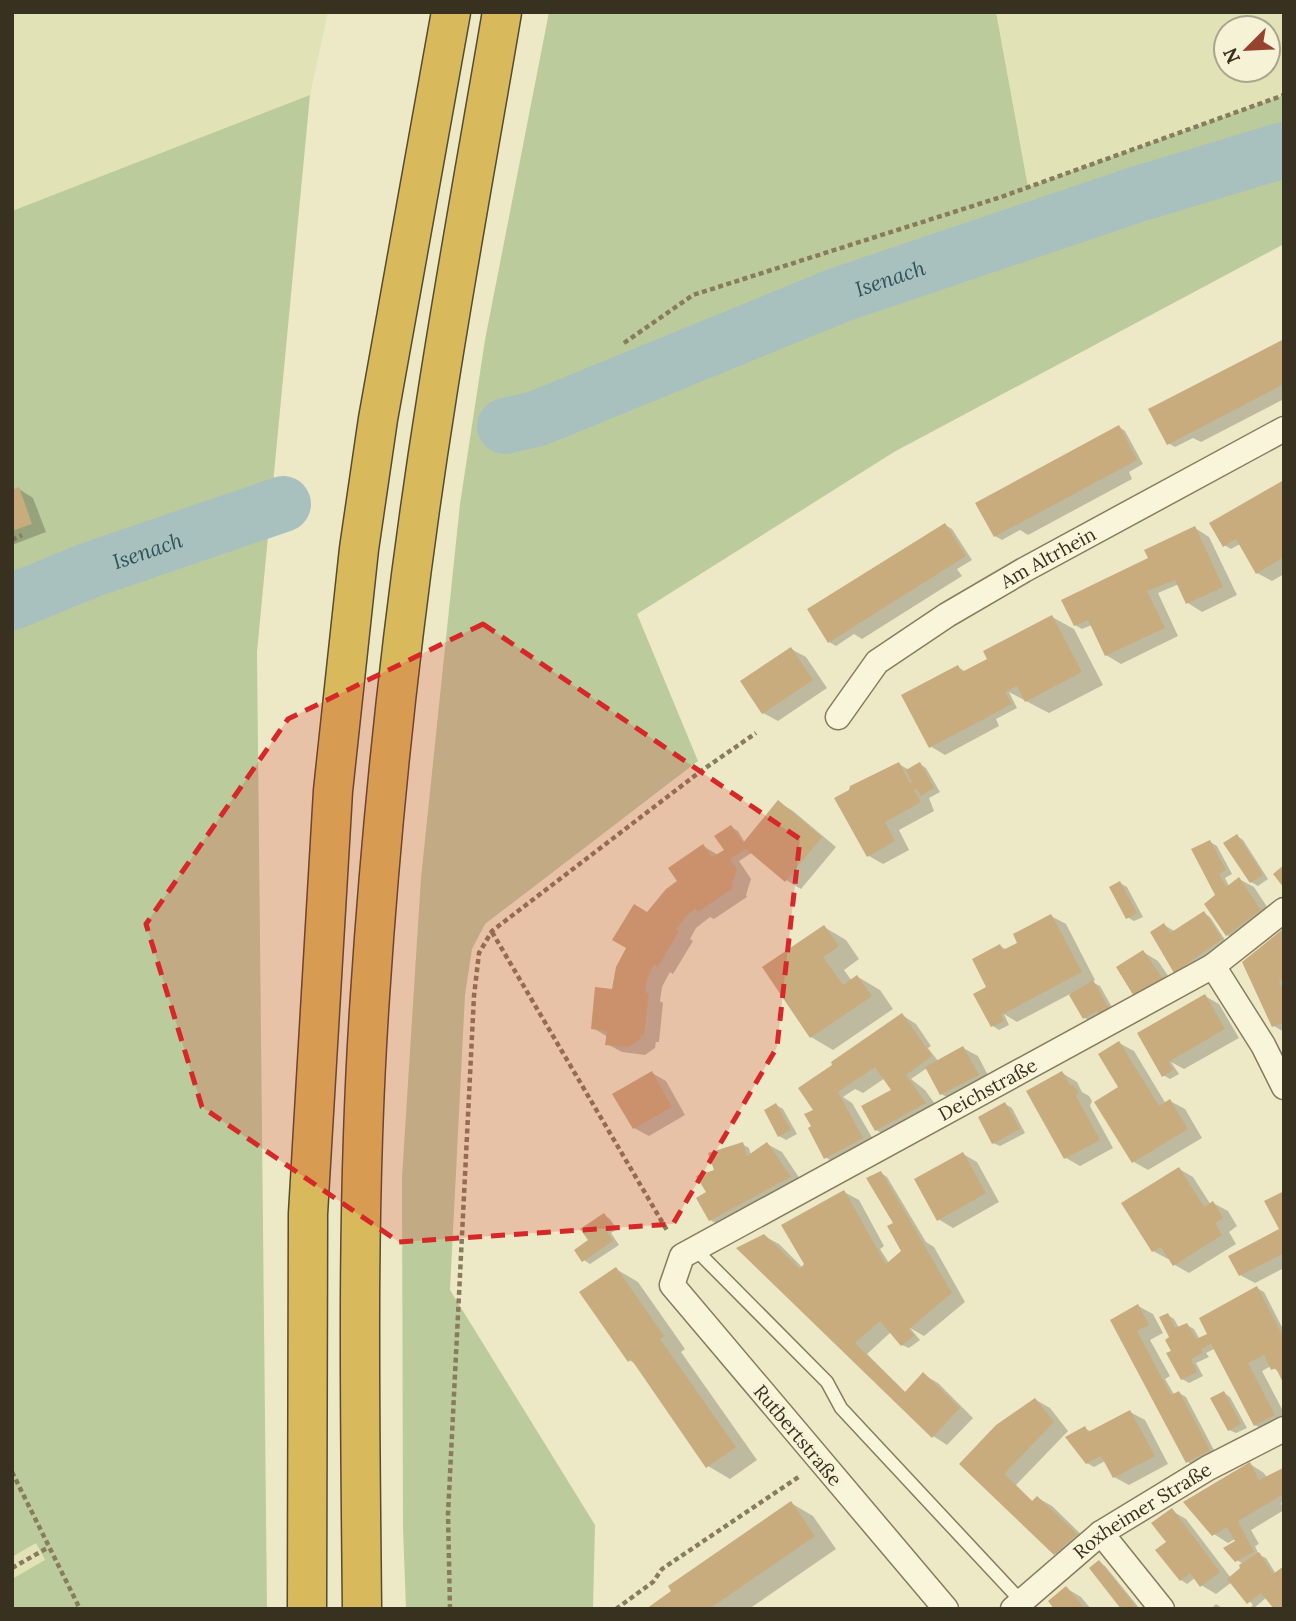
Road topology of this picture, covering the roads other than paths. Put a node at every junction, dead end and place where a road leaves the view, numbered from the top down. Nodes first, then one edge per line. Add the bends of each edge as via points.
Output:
1 (451, 12) edge
2 (502, 12) edge
3 (1284, 429) edge
4 (838, 718) dead end
5 (1284, 910) edge
6 (1213, 966) junction
7 (1284, 1087) edge
8 (688, 1252) junction
9 (1284, 1429) edge
10 (1101, 1533) junction
11 (1017, 1605) edge
12 (307, 1609) edge
13 (362, 1609) edge
14 (946, 1609) edge
15 (1162, 1609) edge

1 - 12 highway via 378,419 333,791 308,1214
2 - 13 highway via 436,403 387,789 360,1204
3 - 4 street, Am Altrhein via 947,615 877,662
5 - 6 street, Deichstraße
6 - 7 street
6 - 8 street, Deichstraße
8 - 11 lane via 827,1382 841,1408
8 - 14 street, Rutbertstraße via 672,1285
9 - 10 street, Roxheimer Straße via 1208,1468
10 - 11 street, Roxheimer Straße
10 - 15 street

